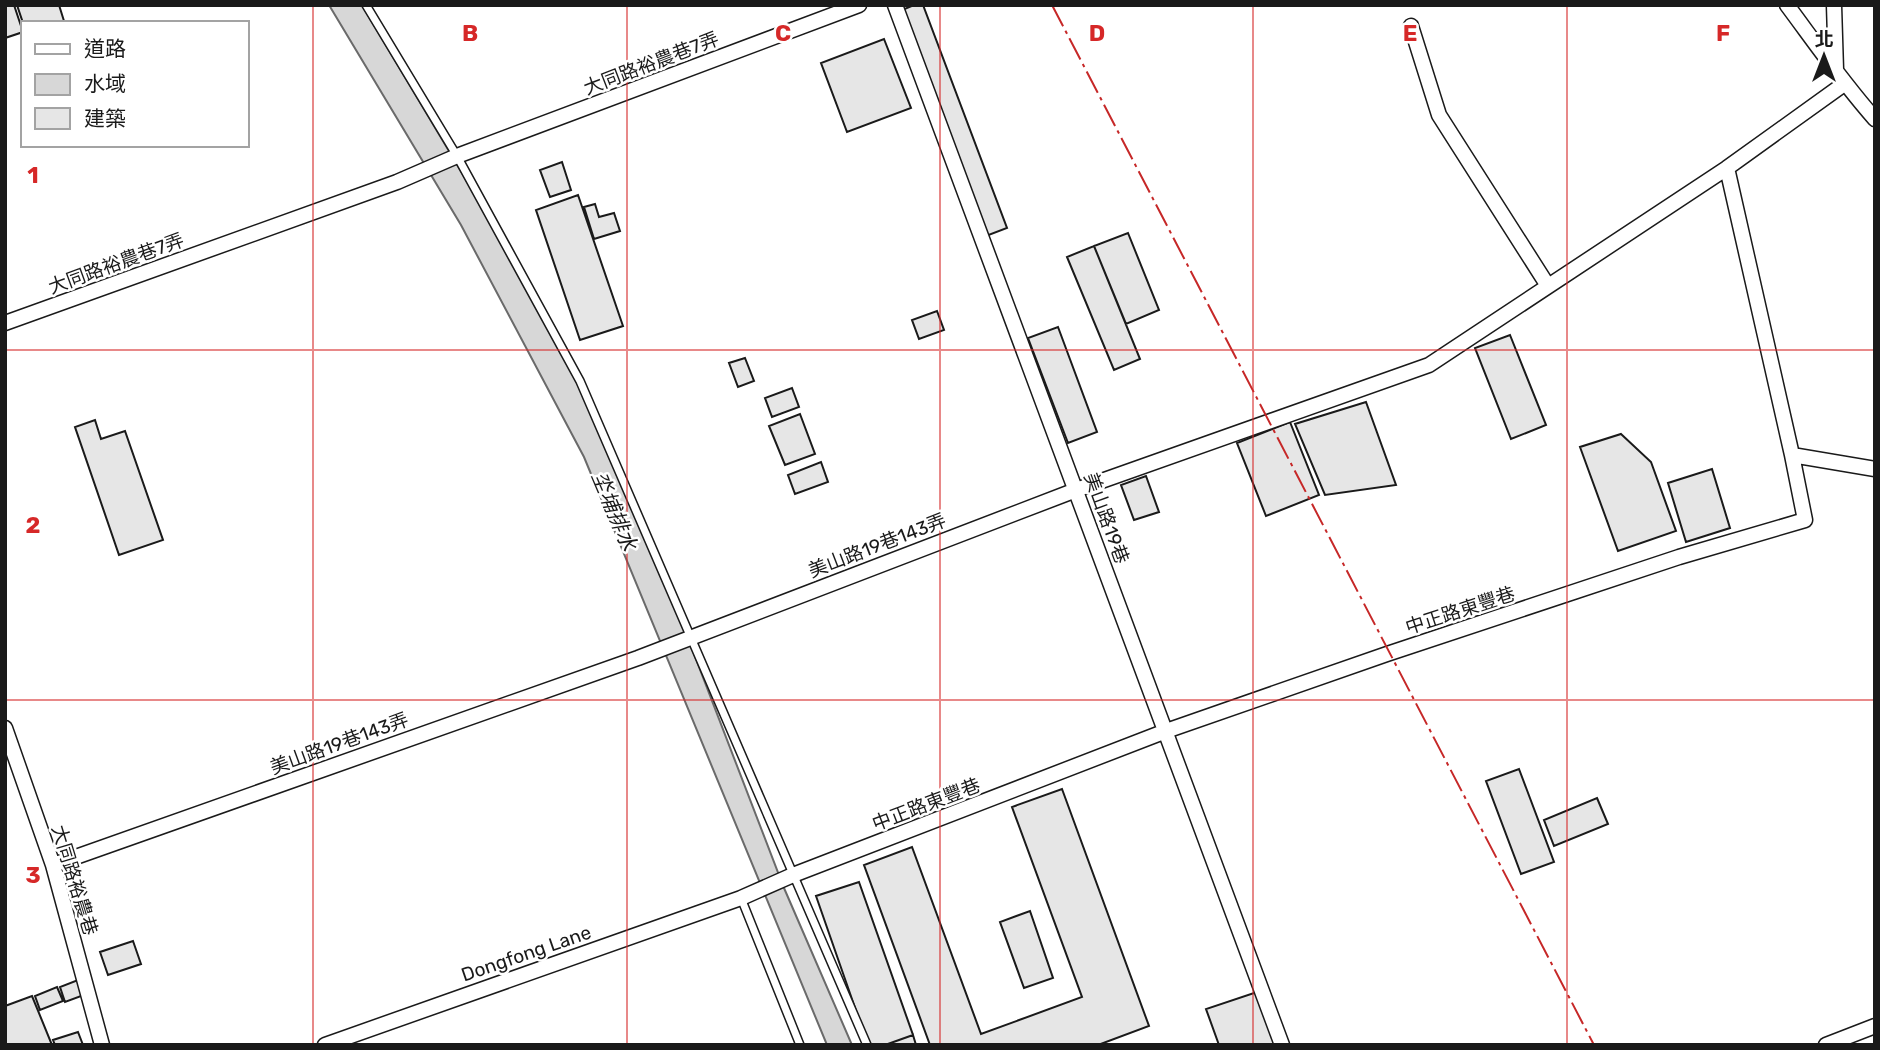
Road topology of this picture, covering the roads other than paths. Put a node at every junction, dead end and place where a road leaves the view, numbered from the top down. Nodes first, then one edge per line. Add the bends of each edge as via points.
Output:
1 (366, 5) edge
2 (859, 5) edge
3 (895, 5) edge
4 (1787, 5) edge
5 (1834, 5) edge
6 (1411, 26) dead end
7 (1840, 77) junction
8 (1875, 119) edge
9 (457, 156) junction
10 (1727, 168) junction
11 (1548, 286) junction
12 (5, 323) edge
13 (1792, 455) junction
14 (1875, 469) edge
15 (1076, 490) junction
16 (692, 637) junction
17 (5, 727) edge
18 (1166, 731) junction
19 (53, 865) junction
20 (793, 876) junction
21 (741, 898) junction
22 (1875, 1026) edge
23 (102, 1045) edge
24 (325, 1045) edge
25 (800, 1045) edge
26 (866, 1045) edge
27 (1282, 1045) edge
28 (1826, 1045) edge

1 - 9 lane
2 - 9 street, 大同路裕農巷7弄
3 - 15 street, 美山路19巷
4 - 7 street
5 - 7 street
6 - 11 street via 1439,115
7 - 8 street
7 - 10 street
9 - 12 street, 大同路裕農巷7弄 via 397,182
9 - 16 lane via 580,381
10 - 11 street
10 - 13 street, 中正路東豐巷
11 - 15 street via 1429,365
13 - 14 street
13 - 18 street, 中正路東豐巷 via 1805,520 1666,561
15 - 16 street, 美山路19巷143弄
15 - 18 street, 美山路19巷
16 - 19 street, 美山路19巷143弄
16 - 20 lane
17 - 19 street, 大同路裕農巷
18 - 20 street, 中正路東豐巷
18 - 27 street, 美山路19巷
19 - 23 street, 大同路裕農巷
20 - 21 street, 中正路東豐巷
20 - 26 lane
21 - 24 street, Dongfong Lane
21 - 25 lane
22 - 28 street

